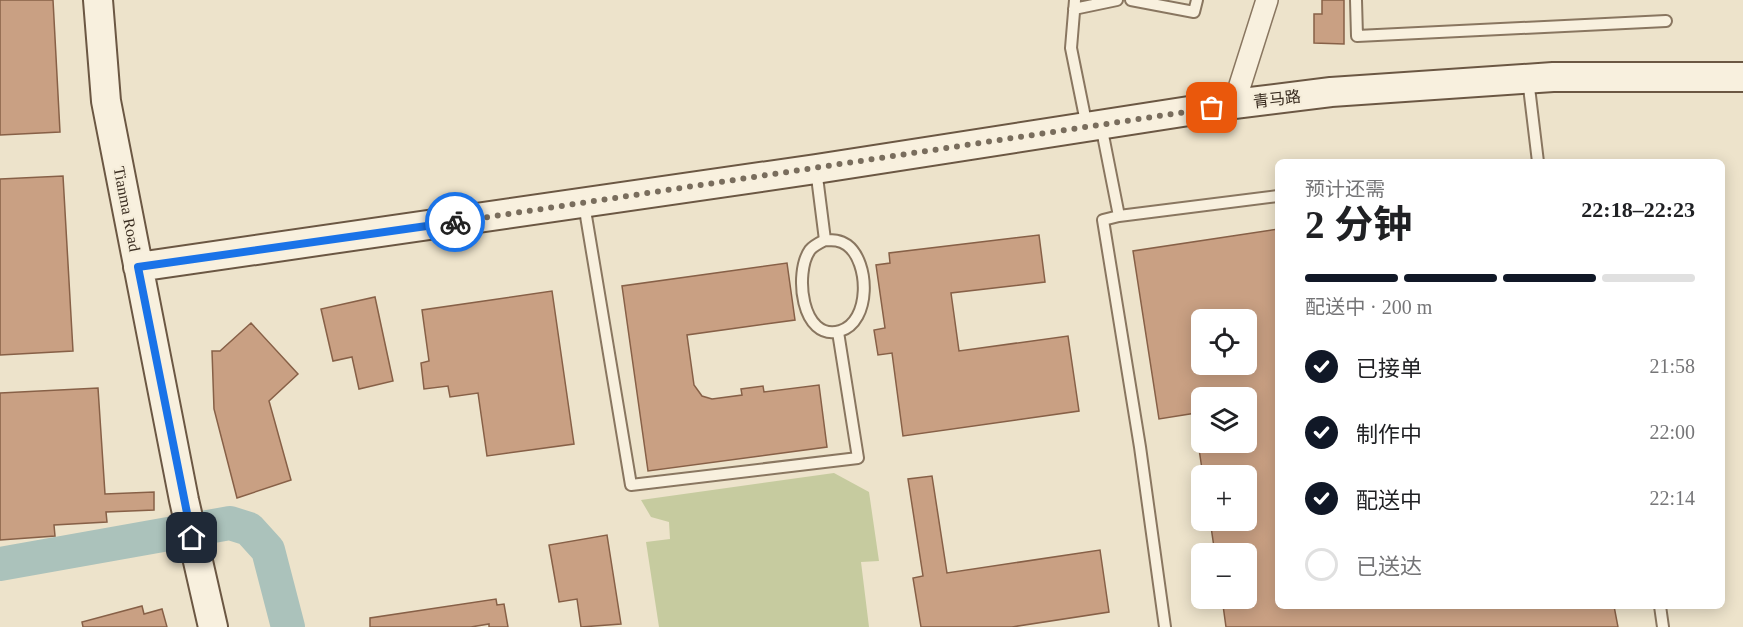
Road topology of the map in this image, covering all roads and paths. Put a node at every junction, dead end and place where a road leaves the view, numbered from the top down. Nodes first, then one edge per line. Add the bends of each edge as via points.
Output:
1 (98, 0) edge
2 (1118, 0) edge
3 (1131, 0) edge
4 (1197, 0) edge
5 (1267, 0) edge
6 (1356, 0) edge
7 (1075, 4) edge
8 (1666, 21) dead end
9 (1737, 77) edge
10 (1528, 79) junction
11 (1234, 104) junction
12 (1094, 126) junction
13 (1538, 159) edge
14 (816, 169) junction
15 (1275, 196) edge
16 (583, 203) junction
17 (1119, 216) junction
18 (825, 240) junction
19 (138, 267) junction
20 (838, 332) junction
21 (1660, 609) edge
22 (213, 627) edge
23 (1165, 627) edge
24 (1663, 627) edge

1 - 19 street, Tianma Road via 106,101
2 - 7 lane
3 - 4 lane via 1194,12
5 - 11 street
6 - 8 lane via 1357,36
7 - 12 lane via 1071,48
9 - 10 street, 青马路
10 - 11 street, 青马路 via 1331,92
10 - 13 lane
11 - 12 street, 青马路
12 - 14 street, 青马路
12 - 17 lane
14 - 16 street, 青马路
14 - 18 lane
15 - 17 lane
16 - 19 street, 青马路
16 - 20 lane via 631,486 858,458
17 - 23 lane via 1103,220
18 - 20 lane via 810,249 802,292 813,321 828,331
18 - 20 lane via 840,241 849,247 859,264 864,290 861,312 853,324
19 - 22 street, Tianma Road via 183,500
21 - 24 lane

